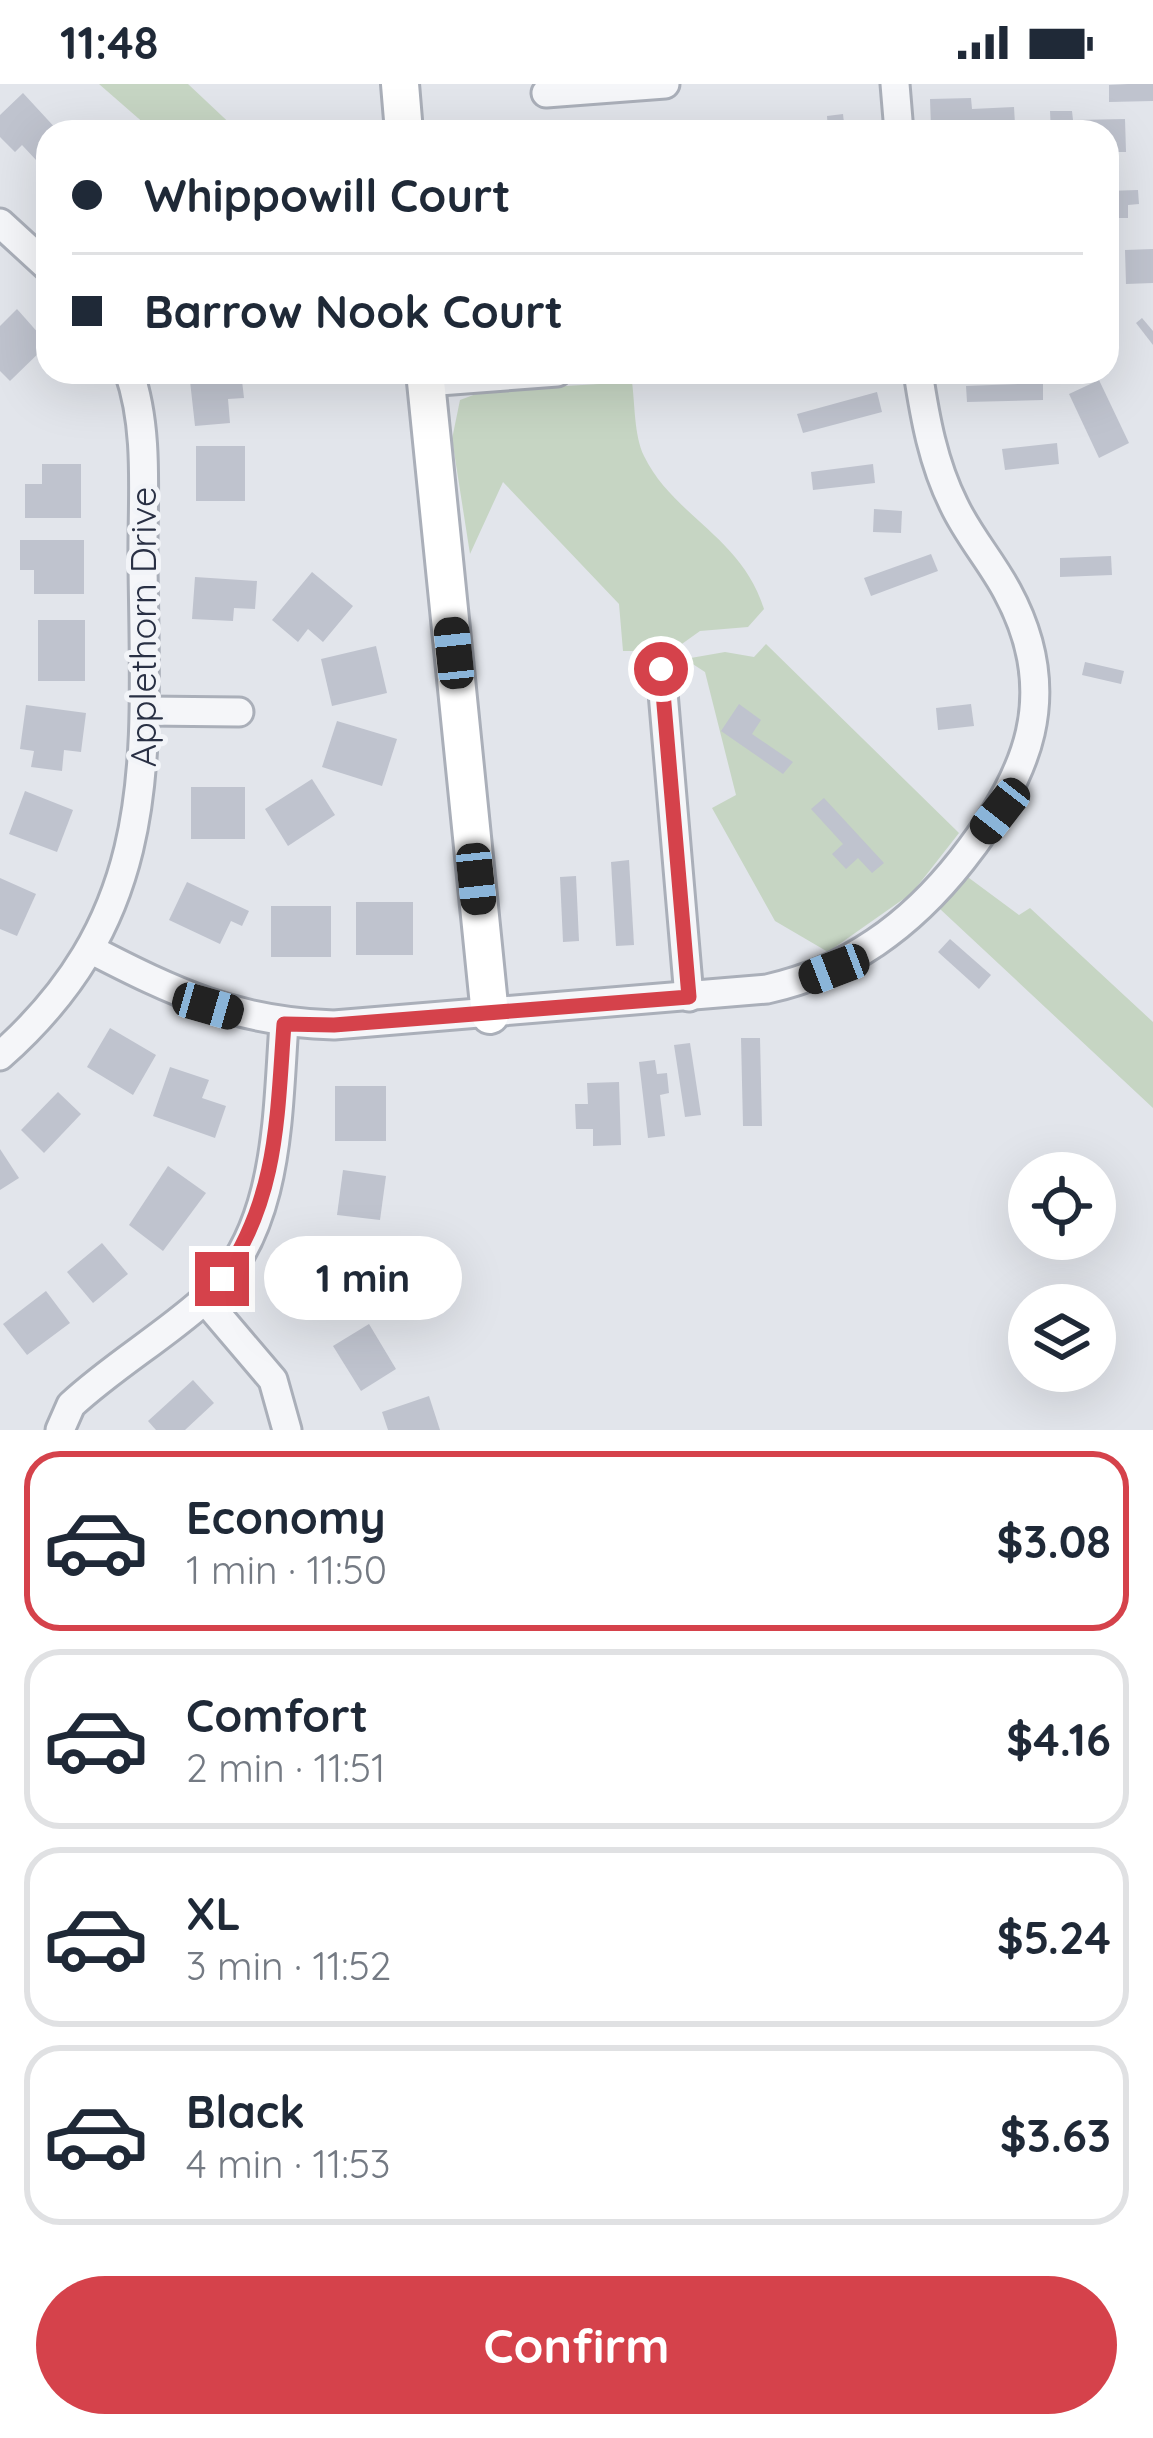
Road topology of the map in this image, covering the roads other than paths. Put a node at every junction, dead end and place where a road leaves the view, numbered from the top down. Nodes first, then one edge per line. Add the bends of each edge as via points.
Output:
1 (400, 84) edge
2 (664, 84) edge
3 (895, 84) edge
4 (546, 93) dead end
5 (403, 120) edge
6 (898, 120) edge
7 (4, 234) edge
8 (36, 258) edge
9 (131, 384) edge
10 (427, 384) edge
11 (920, 384) edge
12 (661, 669) dead end
13 (147, 711) junction
14 (239, 712) dead end
15 (90, 949) junction
16 (689, 997) junction
17 (490, 1015) junction
18 (284, 1024) junction
19 (0, 1056) edge
20 (205, 1300) junction
21 (60, 1430) edge
22 (287, 1430) edge

1 - 5 main road
2 - 4 street
3 - 6 street
7 - 8 street
9 - 13 street, Applethorn Drive via 140,424
10 - 17 main road
11 - 16 street via 954,506 1007,590 1030,653 1035,708 1015,784 951,874 871,947 800,982
12 - 16 street
13 - 14 street
13 - 15 street, Applethorn Drive via 140,808
15 - 18 street via 208,1006
15 - 19 street, Applethorn Drive
16 - 17 street
17 - 18 street
18 - 20 street via 266,1190 256,1224
20 - 21 street via 104,1374 71,1405
20 - 22 street via 273,1380

